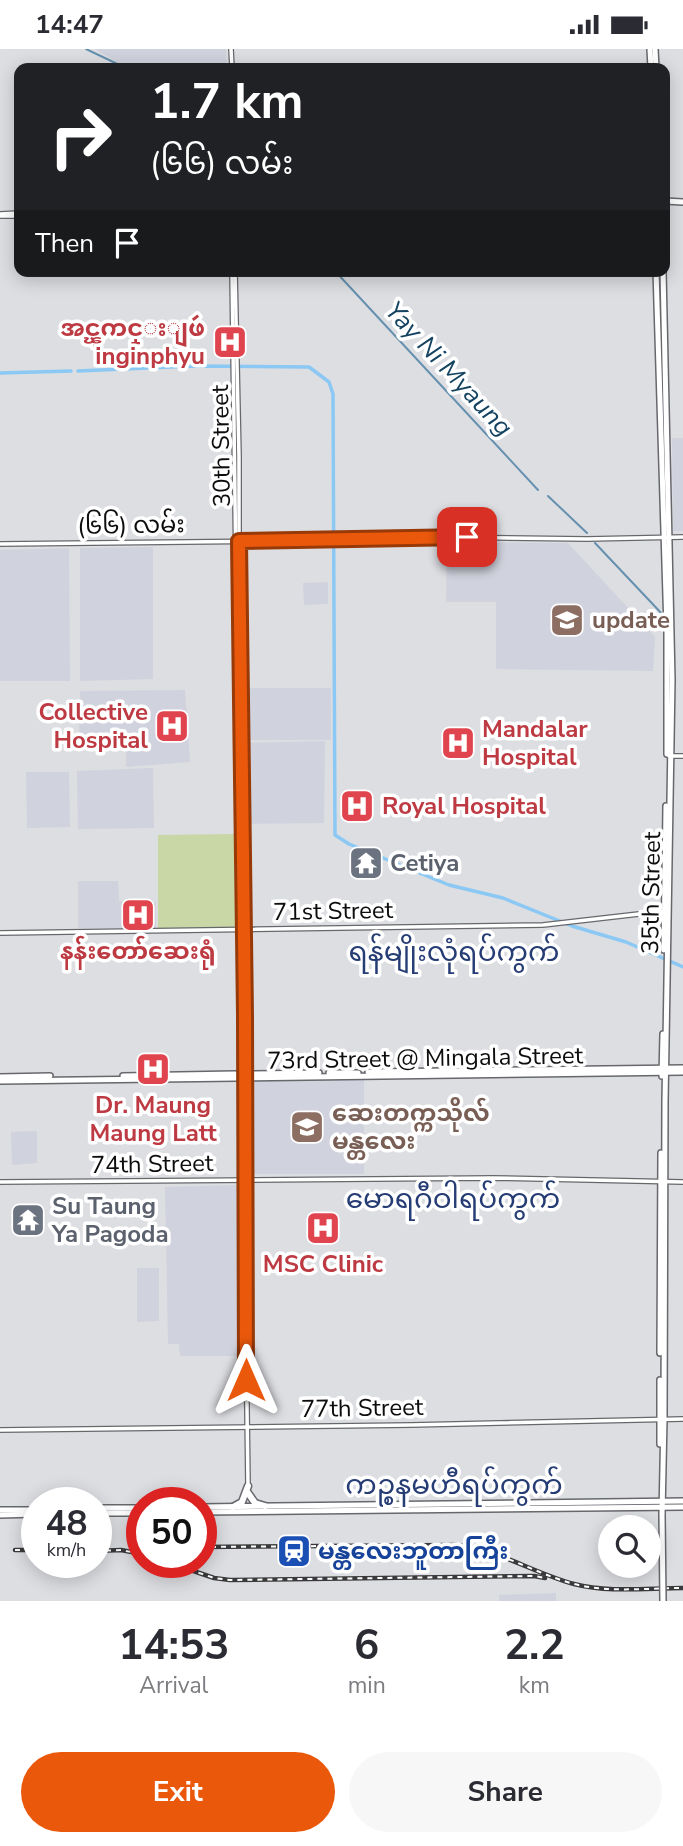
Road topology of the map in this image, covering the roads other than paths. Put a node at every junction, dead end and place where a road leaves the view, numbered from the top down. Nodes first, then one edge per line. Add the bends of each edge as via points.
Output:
1 (234, 277) edge
2 (656, 277) edge
3 (663, 277) edge
4 (667, 537) junction
5 (683, 537) edge
6 (237, 542) junction
7 (0, 544) edge
8 (669, 756) junction
9 (683, 756) edge
10 (665, 911) junction
11 (242, 930) junction
12 (1, 933) edge
13 (666, 936) junction
14 (664, 1070) junction
15 (683, 1070) edge
16 (244, 1077) junction
17 (0, 1079) edge
18 (244, 1181) junction
19 (0, 1182) edge
20 (663, 1182) junction
21 (683, 1182) edge
22 (662, 1419) junction
23 (683, 1419) edge
24 (247, 1426) junction
25 (0, 1430) edge
26 (248, 1490) junction
27 (683, 1501) edge
28 (265, 1506) junction
29 (549, 1506) junction
30 (662, 1506) junction
31 (217, 1507) edge
32 (233, 1507) junction
33 (683, 1507) edge
34 (248, 1509) junction
35 (217, 1511) edge
36 (0, 1512) edge
37 (21, 1512) edge
38 (663, 1601) edge

1 - 6 street, 30th Street
2 - 4 main road, 35th Street
3 - 4 main road, 35th Street
4 - 5 street, (၆၆) လမ်း
4 - 6 street, (၆၆) လမ်း
4 - 8 main road, 35th Street
6 - 7 street, (၆၆) လမ်း
6 - 11 street, 30th Street
8 - 9 street
8 - 10 main road, 35th Street
8 - 13 main road, 35th Street
10 - 11 street, 71st Street via 549,924
10 - 13 main road, 35th Street
11 - 12 street, 71st Street
11 - 16 street, 30th Street
13 - 14 main road, 35th Street
14 - 15 main road, 73rd Street @ Mingala Street
14 - 16 main road, 73rd Street @ Mingala Street
14 - 20 main road, 35th Street
16 - 17 main road, 73rd Street @ Mingala Street
16 - 18 street, 30th Street
18 - 19 street, 74th Street
18 - 20 street, 74th Street via 493,1178
18 - 24 street, 30th Street
20 - 21 street, 74th Street
20 - 22 main road, 35th Street
22 - 23 street, 77th Street
22 - 24 street, 77th Street
22 - 30 main road, 35th Street
24 - 25 street, 77th Street
24 - 26 street, 30th Street
26 - 28 highway via 254,1502
26 - 32 highway
26 - 34 street, 30th Street
27 - 30 main road
28 - 29 main road
28 - 34 main road
29 - 30 main road
29 - 34 main road
30 - 33 main road
30 - 38 main road, 35th Street, bridge
31 - 32 main road
32 - 34 main road
34 - 35 main road
36 - 37 main road

